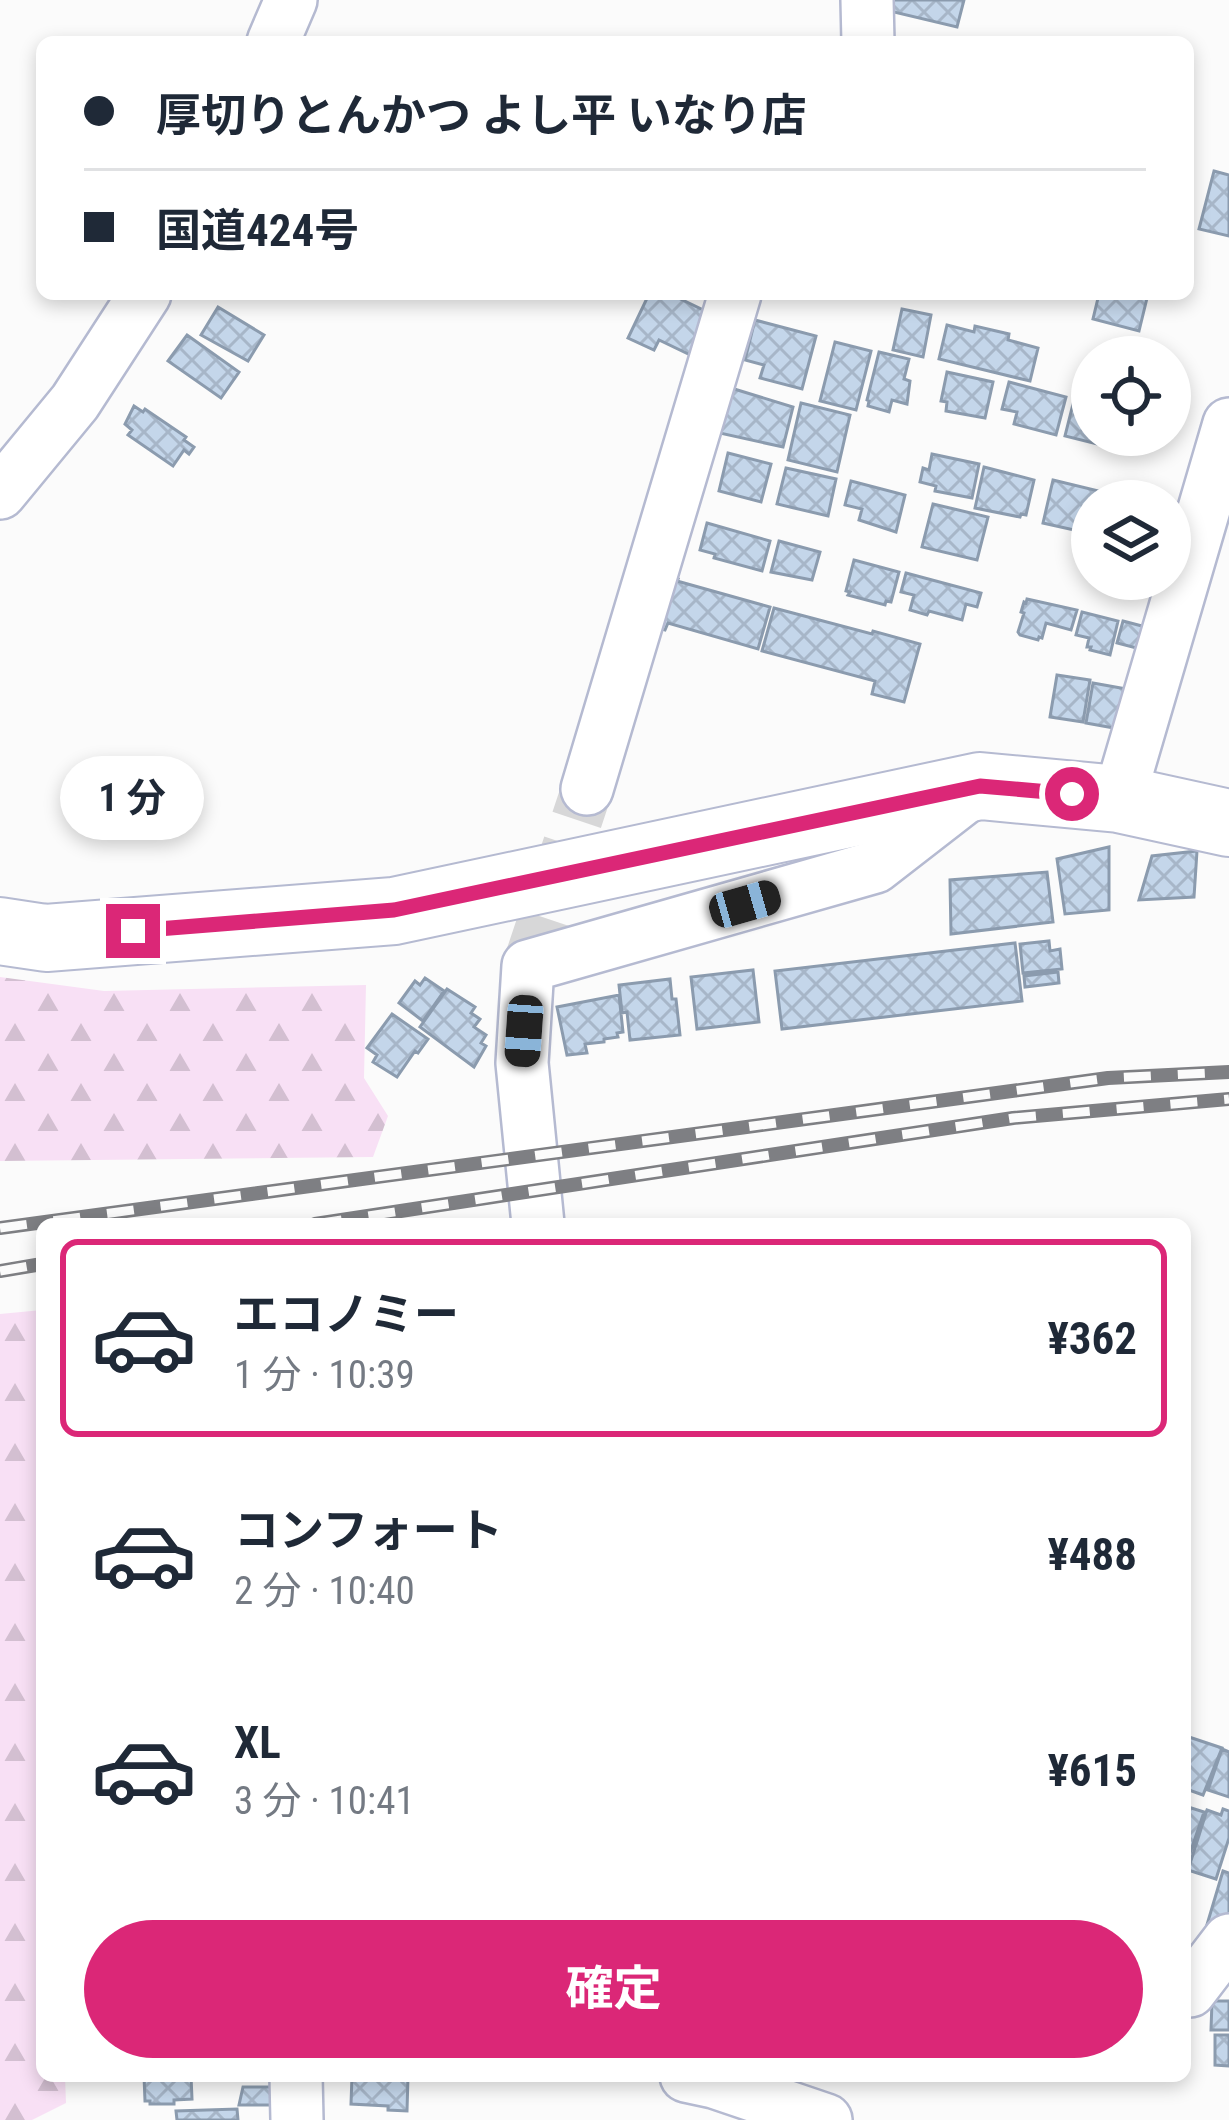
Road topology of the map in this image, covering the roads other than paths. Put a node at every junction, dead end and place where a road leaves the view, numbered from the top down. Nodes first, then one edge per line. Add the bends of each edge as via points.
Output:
1 (291, 0) edge
2 (867, 0) edge
3 (276, 36) edge
4 (868, 36) edge
5 (141, 300) edge
6 (733, 300) edge
7 (1229, 424) edge
8 (0, 493) edge
9 (980, 786) junction
10 (587, 789) tunnel mouth
11 (1119, 799) junction
12 (1229, 823) edge
13 (0, 931) edge
14 (537, 1218) edge
15 (1229, 1940) edge
16 (1191, 1990) edge
17 (296, 2082) edge
18 (714, 2082) edge
19 (297, 2120) edge
20 (826, 2120) edge

1 - 3 street
2 - 4 street
5 - 8 street via 75,402
6 - 10 street
7 - 11 street
9 - 11 highway
9 - 13 highway via 394,910 46,938
9 - 14 street via 874,867 528,966 522,1063
11 - 12 highway
15 - 16 street
17 - 19 street
18 - 20 street

